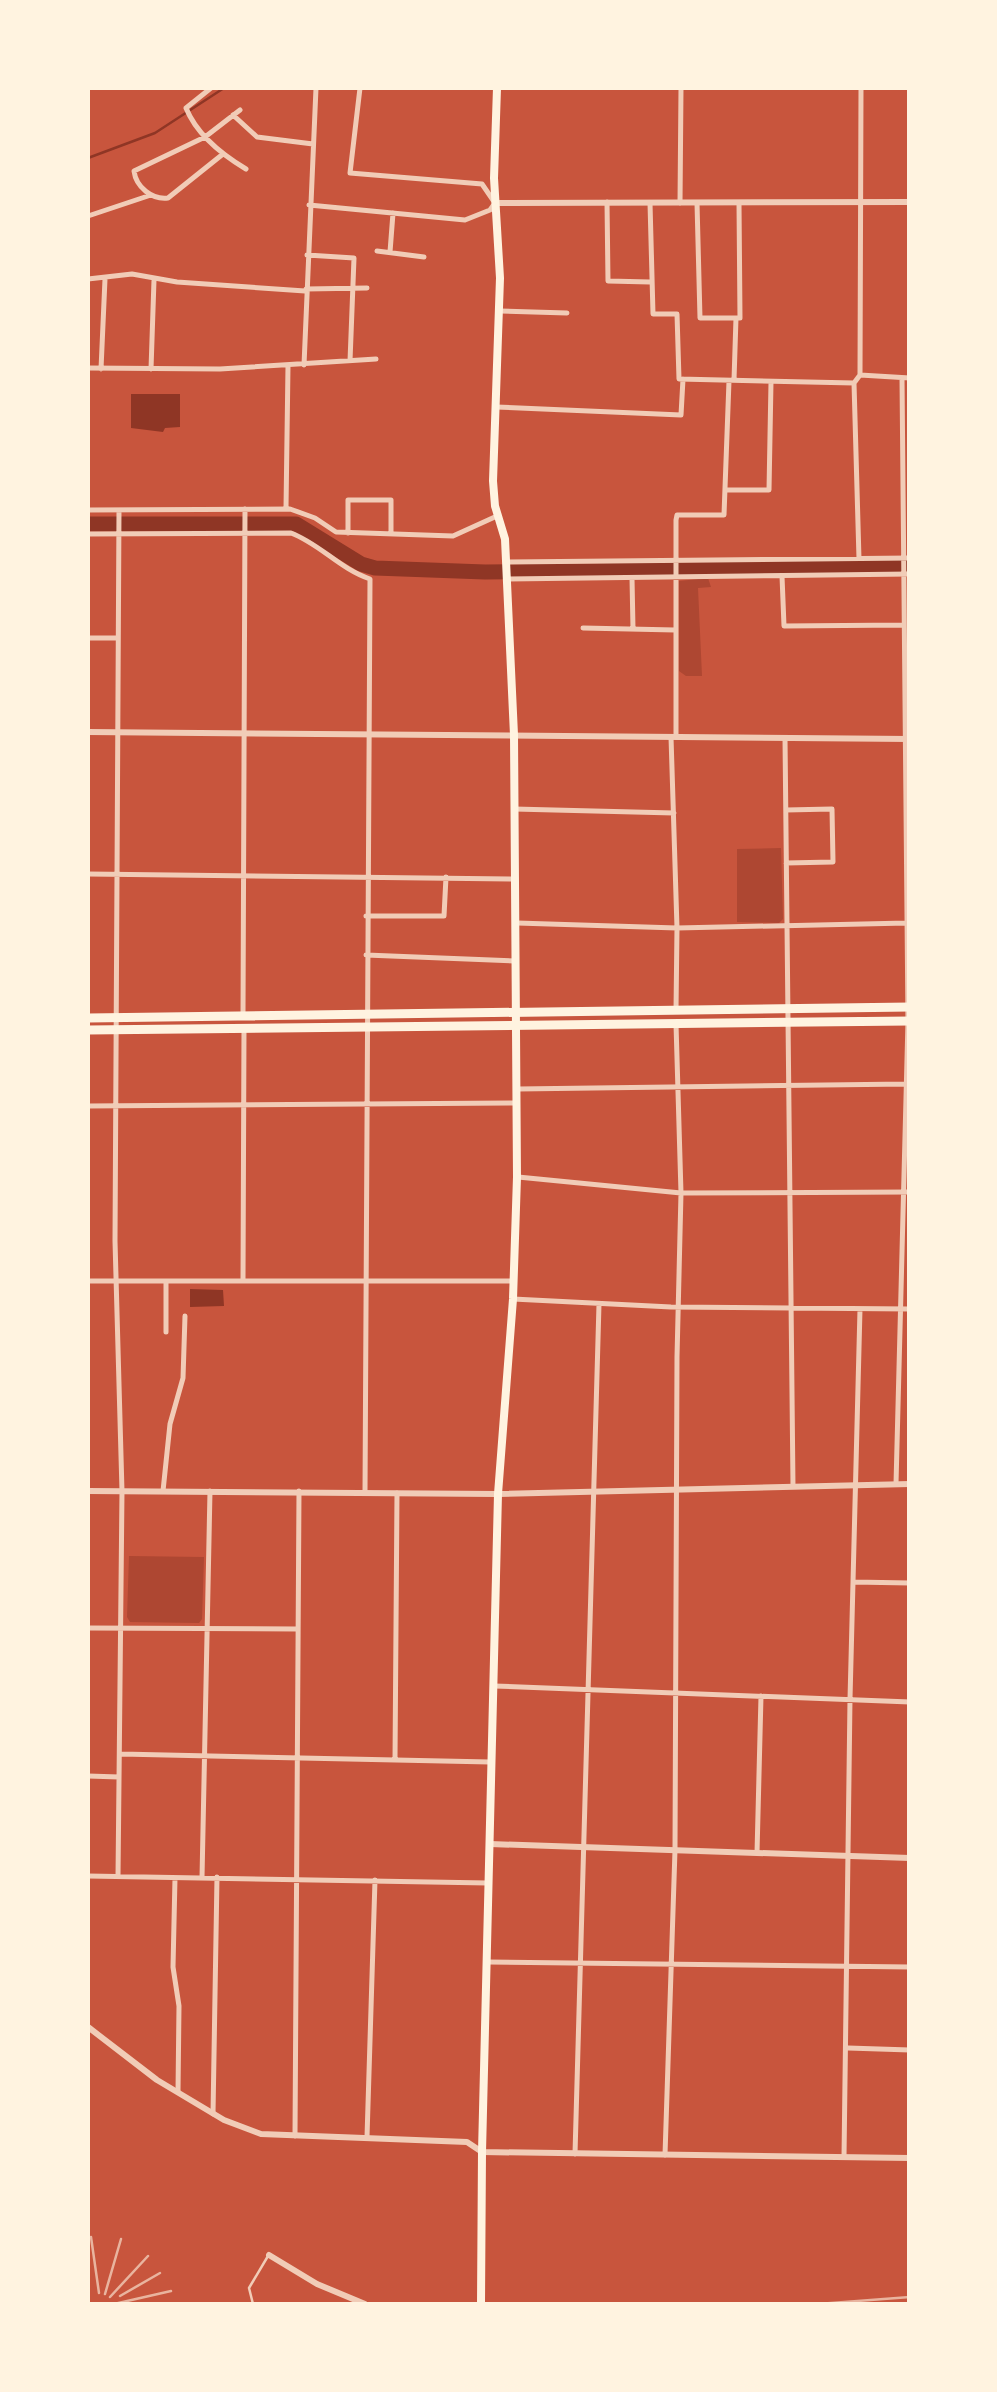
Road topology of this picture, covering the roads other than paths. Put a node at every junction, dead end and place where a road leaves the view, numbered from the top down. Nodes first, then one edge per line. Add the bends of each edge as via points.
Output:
1 (211, 88) edge
2 (316, 88) edge
3 (360, 88) edge
4 (497, 88) edge
5 (680, 88) edge
6 (861, 88) edge
7 (240, 110) dead end
8 (233, 116) junction
9 (205, 137) junction
10 (314, 144) junction
11 (223, 154) junction
12 (246, 169) dead end
13 (151, 195) junction
14 (495, 202) junction
15 (606, 202) junction
16 (650, 202) junction
17 (860, 202) junction
18 (910, 202) edge
19 (680, 203) junction
20 (697, 203) junction
21 (739, 203) junction
22 (310, 205) junction
23 (393, 213) junction
24 (88, 216) edge
25 (377, 251) dead end
26 (390, 252) junction
27 (307, 255) junction
28 (424, 257) dead end
29 (88, 279) edge
30 (106, 279) junction
31 (154, 280) junction
32 (652, 282) junction
33 (353, 286) junction
34 (367, 288) dead end
35 (305, 290) junction
36 (500, 311) junction
37 (567, 313) dead end
38 (736, 318) junction
39 (376, 359) dead end
40 (350, 361) junction
41 (304, 365) junction
42 (288, 366) junction
43 (88, 368) edge
44 (101, 368) junction
45 (151, 369) junction
46 (860, 375) junction
47 (906, 378) edge
48 (683, 379) junction
49 (731, 382) junction
50 (771, 382) junction
51 (854, 383) junction
52 (496, 407) junction
53 (725, 490) junction
54 (286, 509) junction
55 (88, 510) edge
56 (119, 510) junction
57 (245, 510) junction
58 (497, 516) junction
59 (245, 532) junction
60 (348, 533) junction
61 (88, 534) edge
62 (118, 534) junction
63 (391, 534) junction
64 (860, 558) junction
65 (907, 558) edge
66 (675, 560) junction
67 (507, 563) junction
68 (907, 574) edge
69 (782, 576) junction
70 (675, 577) junction
71 (507, 578) junction
72 (632, 578) junction
73 (904, 625) junction
74 (583, 628) dead end
75 (632, 629) junction
76 (676, 630) junction
77 (88, 638) edge
78 (118, 638) junction
79 (88, 732) edge
80 (117, 732) junction
81 (244, 733) junction
82 (368, 734) junction
83 (514, 736) junction
84 (674, 737) junction
85 (785, 738) junction
86 (907, 739) edge
87 (514, 809) junction
88 (786, 810) junction
89 (674, 813) junction
90 (786, 863) junction
91 (88, 874) edge
92 (116, 874) junction
93 (243, 876) junction
94 (367, 877) junction
95 (446, 878) junction
96 (516, 878) junction
97 (366, 916) junction
98 (517, 923) junction
99 (908, 923) edge
100 (786, 925) junction
101 (678, 928) junction
102 (366, 956) junction
103 (516, 962) junction
104 (909, 1007) edge
105 (788, 1008) junction
106 (517, 1010) junction
107 (676, 1010) junction
108 (366, 1014) junction
109 (243, 1016) junction
110 (116, 1017) junction
111 (88, 1018) edge
112 (909, 1021) edge
113 (676, 1023) junction
114 (788, 1024) junction
115 (517, 1025) junction
116 (366, 1027) junction
117 (244, 1028) junction
118 (88, 1030) edge
119 (116, 1030) junction
120 (908, 1084) edge
121 (788, 1086) junction
122 (678, 1087) junction
123 (518, 1089) junction
124 (244, 1103) junction
125 (365, 1103) junction
126 (518, 1103) junction
127 (88, 1106) edge
128 (116, 1106) junction
129 (518, 1177) junction
130 (789, 1192) junction
131 (907, 1192) edge
132 (681, 1193) junction
133 (243, 1280) junction
134 (88, 1281) edge
135 (116, 1281) junction
136 (166, 1281) junction
137 (364, 1282) junction
138 (514, 1282) junction
139 (513, 1299) junction
140 (599, 1304) junction
141 (678, 1306) junction
142 (791, 1308) junction
143 (860, 1309) junction
144 (901, 1309) junction
145 (910, 1309) edge
146 (186, 1316) dead end
147 (166, 1332) dead end
148 (896, 1484) junction
149 (910, 1484) edge
150 (794, 1486) junction
151 (856, 1486) junction
152 (676, 1490) junction
153 (88, 1491) edge
154 (122, 1491) junction
155 (163, 1491) junction
156 (210, 1491) junction
157 (591, 1491) junction
158 (299, 1492) junction
159 (364, 1492) junction
160 (397, 1492) junction
161 (498, 1494) junction
162 (852, 1582) junction
163 (910, 1583) edge
164 (206, 1627) junction
165 (88, 1628) edge
166 (297, 1628) junction
167 (121, 1629) junction
168 (494, 1686) junction
169 (587, 1690) junction
170 (676, 1692) junction
171 (761, 1696) junction
172 (850, 1699) junction
173 (910, 1702) edge
174 (120, 1754) junction
175 (204, 1756) junction
176 (296, 1758) junction
177 (395, 1760) junction
178 (493, 1762) junction
179 (88, 1776) edge
180 (120, 1777) junction
181 (490, 1844) junction
182 (583, 1847) junction
183 (675, 1850) junction
184 (758, 1853) junction
185 (848, 1856) junction
186 (910, 1858) edge
187 (88, 1876) edge
188 (118, 1876) junction
189 (217, 1877) junction
190 (175, 1878) junction
191 (202, 1878) junction
192 (296, 1879) junction
193 (375, 1880) junction
194 (488, 1883) junction
195 (487, 1962) junction
196 (580, 1962) junction
197 (670, 1963) junction
198 (847, 1966) junction
199 (910, 1967) edge
200 (88, 2027) edge
201 (847, 2048) junction
202 (910, 2050) edge
203 (178, 2092) junction
204 (214, 2114) junction
205 (296, 2136) junction
206 (367, 2140) junction
207 (482, 2152) junction
208 (575, 2154) junction
209 (665, 2156) junction
210 (844, 2156) junction
211 (910, 2158) edge
212 (269, 2255) joint
213 (254, 2304) edge
214 (365, 2304) edge
215 (482, 2304) edge

1 - 9 street via 186,108
2 - 10 street
3 - 14 street via 350,173 482,184
4 - 14 main road
5 - 19 street
6 - 17 street
7 - 8 street
8 - 9 street
8 - 10 street via 258,137
9 - 11 street
9 - 13 street via 134,171
10 - 22 street
11 - 12 street
11 - 13 street via 168,198
13 - 24 street
14 - 15 street
14 - 23 street via 464,220
14 - 36 main road
15 - 16 street
15 - 32 street via 608,281
16 - 19 street
16 - 32 street
17 - 18 street
17 - 21 street
17 - 46 street
19 - 20 street
20 - 21 street
20 - 38 street via 700,318
21 - 38 street
22 - 23 street
22 - 27 street
23 - 26 street
25 - 26 street
26 - 28 street
27 - 33 street via 354,258
27 - 35 street
29 - 30 street
30 - 31 street via 132,274
30 - 44 street
31 - 35 street
31 - 45 street
32 - 48 street via 653,314 678,314
33 - 34 street
33 - 35 street
33 - 40 street
35 - 41 street
36 - 37 street
36 - 52 main road
38 - 49 street
39 - 40 street
40 - 41 street
41 - 42 street
42 - 45 street
42 - 54 street
43 - 44 street
44 - 45 street
46 - 47 street
46 - 51 street
47 - 65 street
48 - 49 street
48 - 52 street via 681,416
49 - 50 street
49 - 53 street
50 - 51 street
50 - 53 street via 769,490
51 - 64 street
52 - 58 main road
53 - 66 street via 724,515 677,515
54 - 57 street
54 - 60 street
55 - 56 street
56 - 57 street
56 - 62 street
57 - 59 street
58 - 63 street via 453,536
58 - 67 main road
59 - 62 street
59 - 81 street
59 - 82 street via 305,538 370,579
60 - 63 street
60 - 63 street via 348,500 391,500
61 - 62 street
62 - 78 street
64 - 65 street
64 - 66 street
65 - 68 street
66 - 67 street
66 - 70 street
67 - 71 main road
68 - 69 street
68 - 73 street
69 - 70 street
69 - 73 street via 784,626
70 - 72 street
70 - 76 street
71 - 72 street
71 - 83 main road
72 - 75 street
73 - 86 street
74 - 75 street
75 - 76 street
76 - 84 street
77 - 78 street
78 - 80 street
79 - 80 street
80 - 81 street
80 - 92 street
81 - 82 street
81 - 93 street
82 - 83 street
82 - 94 street
83 - 84 street
83 - 87 main road
84 - 85 street
84 - 89 street
85 - 86 street
85 - 88 street
86 - 99 street
87 - 89 street
87 - 96 main road
88 - 90 street
88 - 90 street via 832,810 833,862
89 - 101 street
90 - 100 street
91 - 92 street
92 - 93 street
92 - 110 street
93 - 94 street
93 - 109 street
94 - 95 street
94 - 97 street
95 - 96 street
95 - 97 street via 444,916
96 - 98 main road
97 - 102 street
98 - 101 street
98 - 103 main road
99 - 100 street
99 - 104 street
100 - 101 street
100 - 105 street
101 - 107 street
102 - 103 street
102 - 108 street
103 - 106 main road
104 - 105 main road
104 - 112 street
105 - 107 main road
105 - 114 street
106 - 107 main road
106 - 108 main road
106 - 115 main road
108 - 109 main road
108 - 116 street
109 - 110 main road
110 - 111 main road
110 - 119 street
112 - 114 main road
112 - 120 street
113 - 114 main road
113 - 115 main road
113 - 122 street
114 - 121 street
115 - 116 main road
115 - 123 main road
116 - 117 main road
116 - 125 street
117 - 119 main road
117 - 124 street
118 - 119 main road
119 - 128 street
120 - 121 street
120 - 131 street
121 - 122 street
121 - 130 street
122 - 123 street
122 - 132 street
123 - 126 main road
124 - 125 street
124 - 128 street
124 - 133 street
125 - 126 street
125 - 137 street
126 - 129 main road
127 - 128 street
128 - 135 street
129 - 132 street
129 - 138 main road
130 - 131 street
130 - 132 street
130 - 142 street
131 - 144 street
132 - 141 street
133 - 136 street
133 - 137 street
134 - 135 street
135 - 136 street
135 - 154 street
136 - 147 street
137 - 138 street
137 - 159 street
138 - 139 main road
139 - 140 street
139 - 161 main road
140 - 141 street
140 - 157 street
141 - 142 street
141 - 152 street
142 - 143 street
142 - 150 street
143 - 144 street
143 - 151 street
144 - 145 street
144 - 148 street
146 - 155 street via 183,1378
148 - 149 street
148 - 151 street
150 - 151 street
150 - 152 street
151 - 162 street
152 - 157 street
152 - 170 street
153 - 154 street
154 - 155 street
154 - 167 street
155 - 156 street
156 - 158 street
156 - 164 street
157 - 161 street
157 - 169 street
158 - 159 street
158 - 166 street
159 - 160 street
160 - 161 street
160 - 177 street
161 - 168 main road
162 - 163 street
162 - 172 street
164 - 166 street
164 - 167 street
164 - 175 street
165 - 167 street
166 - 176 street
167 - 174 street
168 - 169 street
168 - 178 main road
169 - 170 street
169 - 182 street
170 - 171 street
170 - 183 street
171 - 172 street
171 - 184 street
172 - 173 street
172 - 185 street
174 - 175 street
174 - 180 street
175 - 176 street
175 - 191 street
176 - 177 street
176 - 192 street
177 - 178 street
178 - 181 main road
179 - 180 street
180 - 188 street
181 - 182 street
181 - 194 main road
182 - 183 street
182 - 196 street
183 - 184 street
183 - 197 street
184 - 185 street
185 - 186 street
185 - 198 street
187 - 188 street
188 - 190 street
189 - 191 street
189 - 192 street
189 - 204 street
190 - 191 street
190 - 203 street
192 - 193 street
192 - 205 street
193 - 194 street
193 - 206 street
194 - 195 main road
195 - 196 street
195 - 207 main road
196 - 197 street
196 - 208 street
197 - 198 street
197 - 209 street
198 - 199 street
198 - 201 street
200 - 203 street
201 - 202 street
201 - 210 street
203 - 204 street
204 - 205 street via 261,2134
205 - 206 street
206 - 207 street via 465,2142
207 - 208 street
207 - 215 main road
208 - 209 street
209 - 210 street
210 - 211 street
212 - 213 lane via 249,2288
212 - 214 street

